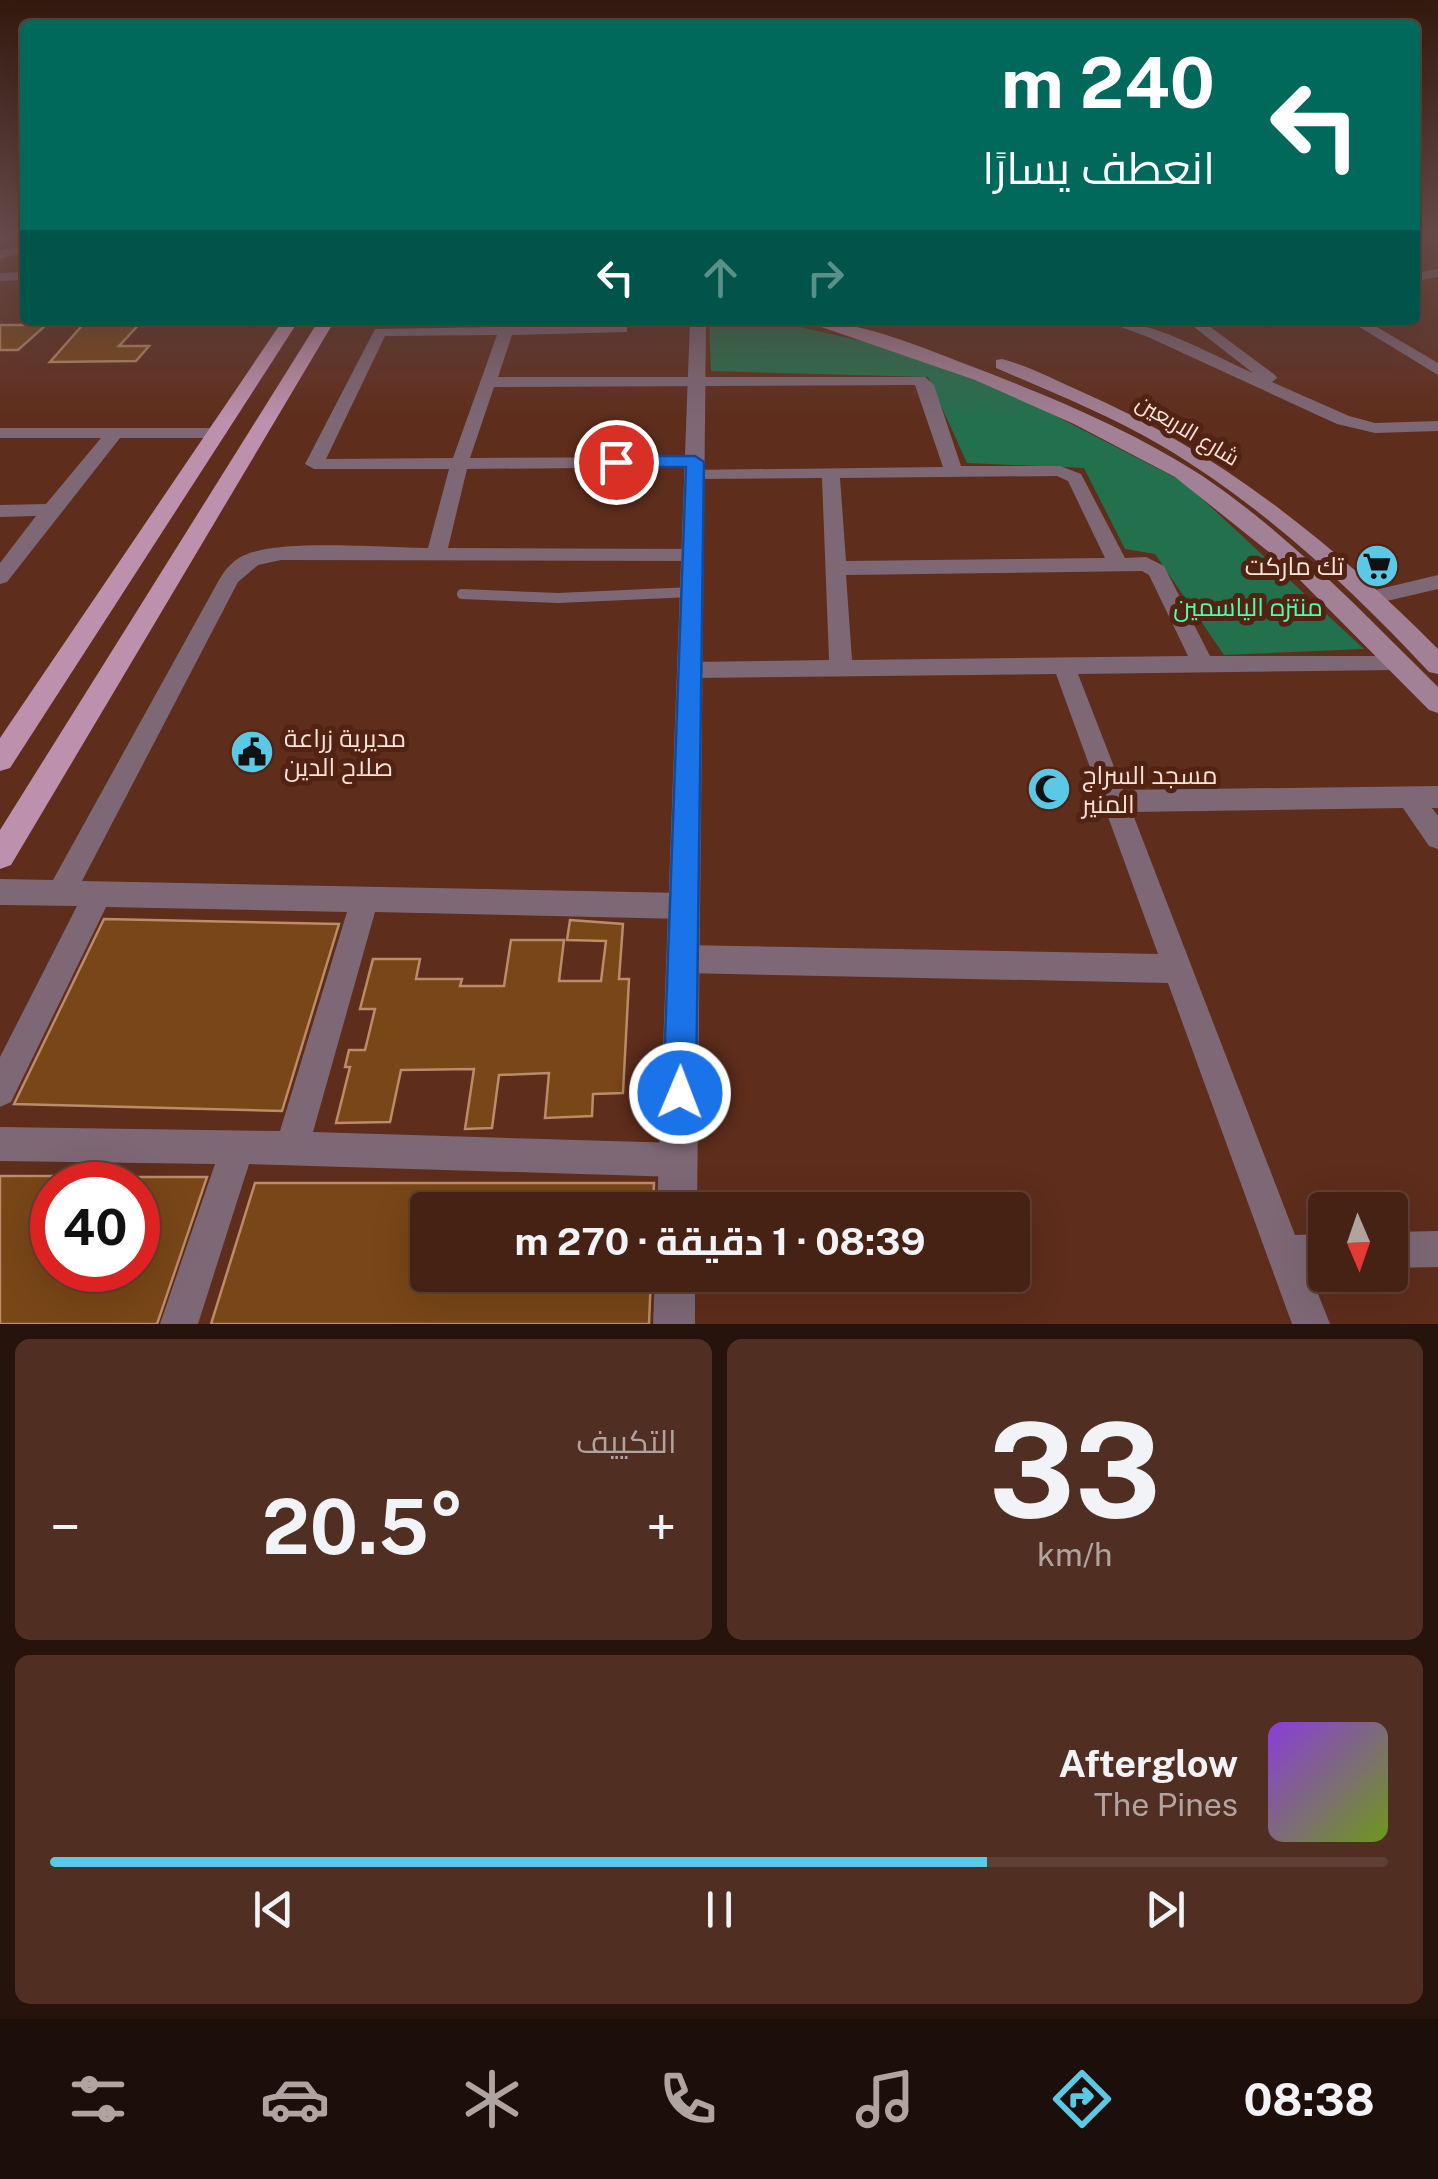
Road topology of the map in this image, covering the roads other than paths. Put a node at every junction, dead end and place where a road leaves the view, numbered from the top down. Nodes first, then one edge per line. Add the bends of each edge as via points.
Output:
1 (288, 325) edge
2 (323, 325) edge
3 (698, 325) edge
4 (829, 325) edge
5 (879, 325) edge
6 (1124, 325) edge
7 (1199, 325) edge
8 (1363, 325) edge
9 (622, 329) dead end
10 (506, 331) junction
11 (1152, 334) junction
12 (1438, 370) edge
13 (696, 380) junction
14 (488, 382) junction
15 (1304, 404) junction
16 (1438, 426) edge
17 (115, 433) junction
18 (218, 433) junction
19 (0, 434) edge
20 (460, 462) junction
21 (694, 468) junction
22 (952, 471) junction
23 (831, 472) junction
24 (0, 510) edge
25 (51, 510) junction
26 (1301, 535) junction
27 (1269, 542) junction
28 (23, 548) junction
29 (0, 549) edge
30 (436, 555) junction
31 (692, 556) junction
32 (1118, 562) junction
33 (836, 568) junction
34 (0, 577) edge
35 (1438, 582) edge
36 (692, 592) junction
37 (462, 594) dead end
38 (1374, 597) junction
39 (1397, 662) junction
40 (1203, 664) junction
41 (1064, 666) junction
42 (1438, 666) edge
43 (841, 668) junction
44 (690, 670) junction
45 (1438, 703) edge
46 (1, 756) edge
47 (1438, 796) edge
48 (1410, 797) junction
49 (1114, 800) junction
50 (1438, 838) edge
51 (0, 856) edge
52 (0, 892) edge
53 (60, 895) junction
54 (97, 896) junction
55 (365, 900) junction
56 (684, 906) junction
57 (682, 959) junction
58 (1176, 969) junction
59 (0, 1091) edge
60 (0, 1144) edge
61 (238, 1147) junction
62 (291, 1150) junction
63 (678, 1160) junction
64 (677, 1192) edge
65 (1438, 1249) edge
66 (1408, 1250) edge
67 (1308, 1252) edge
68 (1286, 1253) junction
69 (675, 1292) edge
70 (179, 1324) edge
71 (674, 1324) edge
72 (1310, 1324) edge

1 - 18 main road
2 - 51 main road
3 - 13 street
4 - 27 main road via 1002,382 1092,425 1183,473
5 - 26 main road, شارع الاربعين via 1002,364 1170,442
6 - 11 street
7 - 11 street
7 - 15 street
8 - 12 street
9 - 10 street
10 - 14 street
10 - 20 street via 380,332 314,464
11 - 15 street
13 - 14 street
13 - 21 street
13 - 22 street via 919,380
14 - 20 street
15 - 16 street via 1359,425
17 - 18 street
17 - 19 street
17 - 25 street
18 - 46 main road
20 - 21 street
20 - 30 street
21 - 23 street
21 - 31 street
22 - 23 street
22 - 32 street via 1070,473
23 - 33 street
24 - 25 street
25 - 28 street
26 - 27 main road
26 - 38 main road, شارع الاربعين
27 - 39 main road
28 - 29 street
28 - 34 street
30 - 31 street
30 - 53 street via 265,554 235,569
31 - 36 street
32 - 33 street
32 - 40 street via 1136,561 1156,571
33 - 43 street
35 - 38 street
36 - 37 lane
36 - 44 street
38 - 42 main road, شارع الاربعين
39 - 40 street
39 - 45 main road
40 - 41 street
41 - 43 street
41 - 49 street
43 - 44 street
44 - 56 street
47 - 48 street
48 - 49 street
48 - 50 street
49 - 58 street
52 - 53 street
53 - 54 street
54 - 55 street
54 - 59 street
55 - 56 street
55 - 62 street
56 - 57 street
57 - 58 street
57 - 63 street
58 - 68 street
60 - 61 street
61 - 62 street
61 - 70 street
62 - 63 street
63 - 64 street
65 - 66 street
67 - 68 street
68 - 72 street
69 - 71 street

